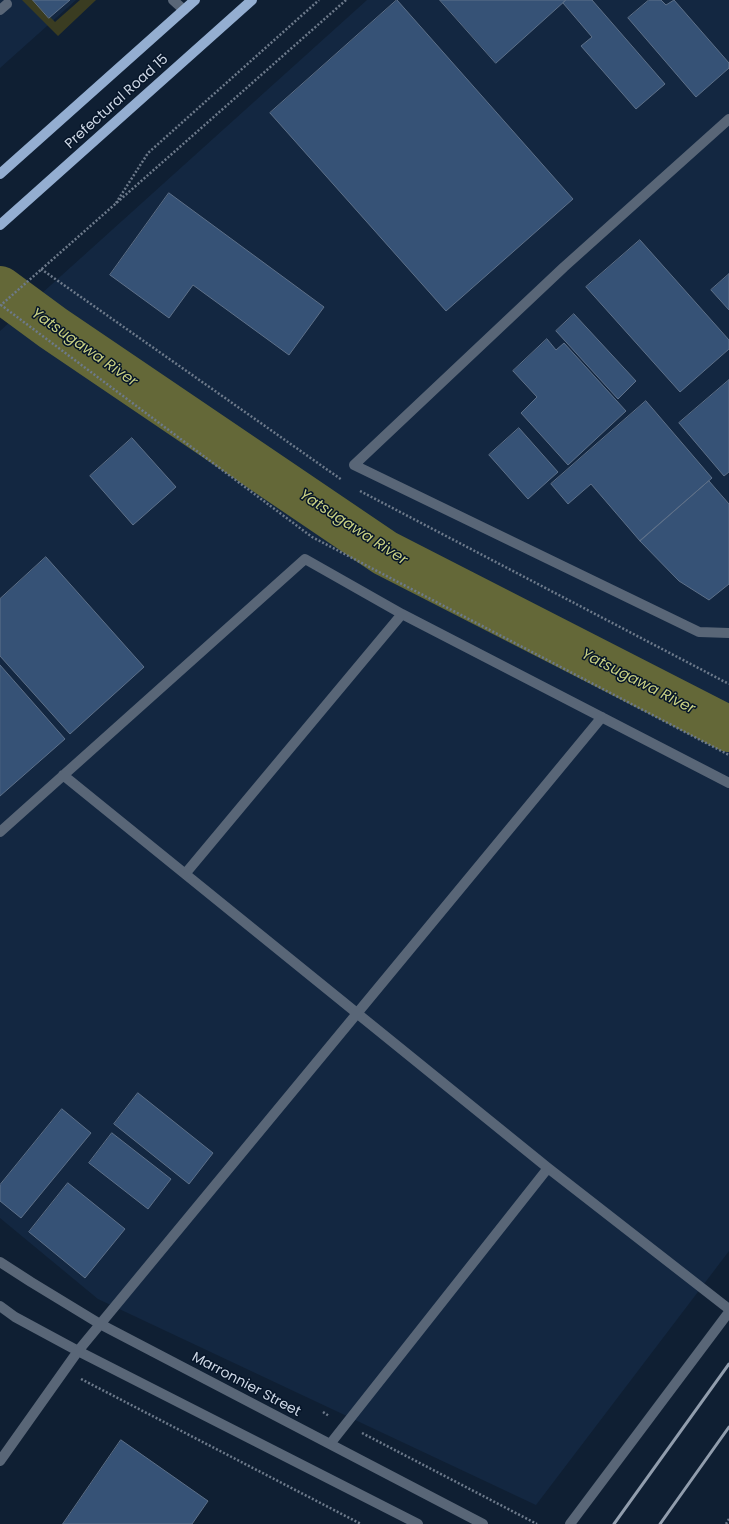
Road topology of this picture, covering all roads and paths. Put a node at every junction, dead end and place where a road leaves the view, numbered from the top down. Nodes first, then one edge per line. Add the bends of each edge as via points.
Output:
1 (174, 0) edge
2 (195, 0) edge
3 (252, 0) edge
4 (319, 0) edge
5 (346, 0) edge
6 (184, 10) junction
7 (729, 119) edge
8 (0, 174) edge
9 (113, 207) junction
10 (0, 225) edge
11 (1, 305) edge
12 (402, 614) junction
13 (729, 633) edge
14 (602, 717) junction
15 (729, 755) edge
16 (63, 775) junction
17 (729, 783) edge
18 (0, 832) edge
19 (186, 874) junction
20 (357, 1013) junction
21 (548, 1168) junction
22 (0, 1262) edge
23 (0, 1306) edge
24 (729, 1309) edge
25 (729, 1312) edge
26 (100, 1324) junction
27 (78, 1351) junction
28 (63, 1371) junction
29 (323, 1412) dead end
30 (345, 1425) junction
31 (330, 1444) junction
32 (0, 1461) edge
33 (729, 1519) edge
34 (361, 1524) edge
35 (418, 1524) edge
36 (483, 1524) edge
37 (537, 1524) edge
38 (570, 1524) edge
39 (726, 1524) edge

1 - 6 street
2 - 6 main road, Prefectural Road 15
3 - 10 main road, Prefectural Road 15
4 - 9 path via 148,153
5 - 9 path
6 - 8 main road, Prefectural Road 15
7 - 13 street via 564,267 354,465 699,632
9 - 11 path
11 - 15 path via 312,537
12 - 14 street
12 - 16 street via 305,559
12 - 19 street
14 - 17 street
14 - 20 street
16 - 18 street
16 - 19 street
19 - 20 street
20 - 21 street
20 - 26 street
21 - 24 street
21 - 30 street
22 - 26 street, Marronnier Street
23 - 27 street via 15,1317
25 - 38 street
26 - 27 street
26 - 31 street, Marronnier Street
27 - 28 street
27 - 35 street
28 - 32 street
28 - 34 path
29 - 30 path
30 - 31 street
30 - 37 path
31 - 36 street, Marronnier Street
33 - 39 path

